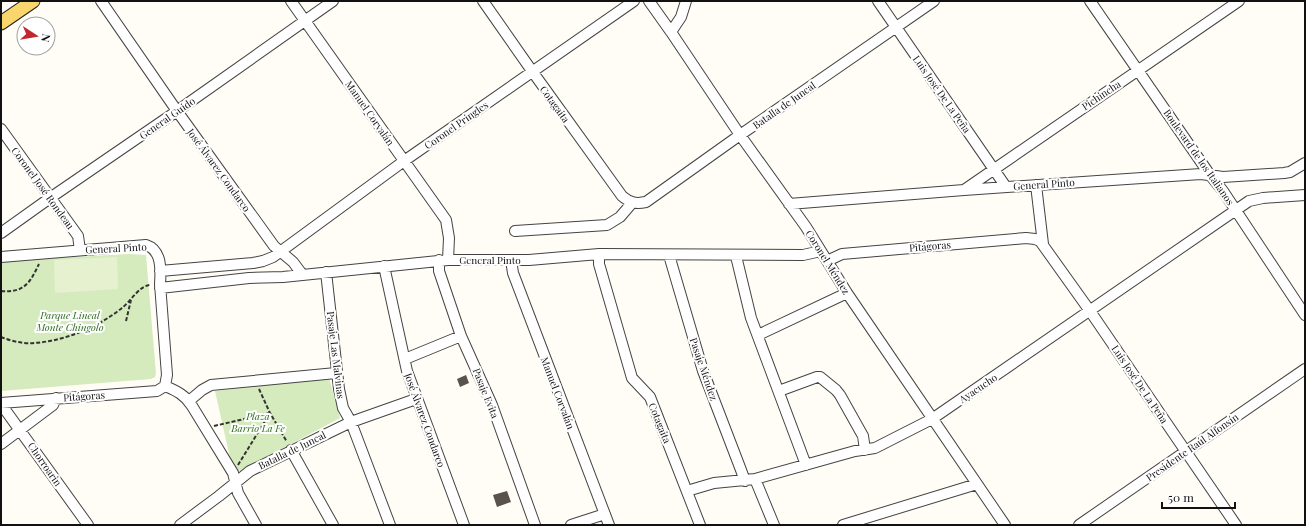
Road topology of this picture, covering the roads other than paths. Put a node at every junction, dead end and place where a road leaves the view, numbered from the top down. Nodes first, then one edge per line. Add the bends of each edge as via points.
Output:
1 (33, 1) edge
2 (101, 1) edge
3 (291, 1) edge
4 (333, 1) edge
5 (483, 1) edge
6 (634, 1) edge
7 (649, 1) edge
8 (686, 1) edge
9 (878, 1) edge
10 (934, 1) edge
11 (1090, 1) edge
12 (1238, 1) edge
13 (305, 21) junction
14 (1, 23) edge
15 (896, 27) junction
16 (671, 32) junction
17 (1139, 70) junction
18 (532, 71) junction
19 (177, 111) junction
20 (1, 129) edge
21 (740, 135) junction
22 (404, 161) junction
23 (1301, 165) edge
24 (993, 168) junction
25 (1210, 175) junction
26 (1036, 185) junction
27 (1006, 187) junction
28 (964, 190) junction
29 (1305, 195) edge
30 (50, 198) junction
31 (632, 203) junction
32 (789, 204) junction
33 (1236, 211) junction
34 (448, 226) joint
35 (515, 231) dead end
36 (1, 233) edge
37 (1039, 241) junction
38 (80, 250) junction
39 (821, 251) junction
40 (281, 252) junction
41 (599, 254) junction
42 (669, 255) junction
43 (736, 256) junction
44 (1, 257) edge
45 (443, 260) junction
46 (511, 260) junction
47 (827, 261) junction
48 (384, 266) junction
49 (160, 272) junction
50 (326, 272) junction
51 (302, 274) junction
52 (160, 286) junction
53 (847, 293) junction
54 (1090, 311) junction
55 (1305, 315) edge
56 (758, 335) junction
57 (461, 336) junction
58 (405, 359) junction
59 (1305, 369) edge
60 (336, 373) junction
61 (165, 386) junction
62 (779, 391) junction
63 (56, 398) junction
64 (416, 399) junction
65 (189, 401) junction
66 (1, 404) edge
67 (932, 419) junction
68 (351, 422) junction
69 (20, 430) junction
70 (1, 444) edge
71 (292, 450) junction
72 (864, 450) junction
73 (1186, 452) junction
74 (806, 465) junction
75 (234, 478) junction
76 (755, 479) junction
77 (745, 481) junction
78 (977, 484) junction
79 (687, 491) junction
80 (605, 514) junction
81 (88, 525) edge
82 (180, 525) edge
83 (256, 525) edge
84 (333, 525) edge
85 (390, 525) edge
86 (464, 525) edge
87 (536, 525) edge
88 (571, 525) edge
89 (610, 525) edge
90 (700, 525) edge
91 (774, 525) edge
92 (843, 525) edge
93 (1005, 525) edge
94 (1079, 525) edge
95 (1236, 525) edge

1 - 14 main road
2 - 19 street, José Álvarez Condarco
3 - 13 street, Manuel Corvalán
4 - 13 street, General Guido
5 - 18 street, Cotagaita
6 - 18 street, Coronel Pringles
7 - 16 street, Coronel Méndez
8 - 16 street via 681,17
9 - 15 street, Luis José De La Peña
10 - 15 street, Batalla de Juncal
11 - 17 street, Boulevard de los Italianos
12 - 17 street, Pichincha
13 - 19 street, General Guido
13 - 22 street, Manuel Corvalán
15 - 21 street, Batalla de Juncal
15 - 24 street, Luis José De La Peña
16 - 21 street, Coronel Méndez
17 - 24 street, Pichincha
17 - 25 street, Boulevard de los Italianos
18 - 22 street, Coronel Pringles
18 - 31 street, Cotagaita via 622,196
19 - 30 street, General Guido
19 - 40 street, José Álvarez Condarco via 274,246
20 - 30 street, Coronel José Rondeau
21 - 31 street, Batalla de Juncal via 646,202
21 - 32 street, Coronel Méndez
22 - 34 street, Manuel Corvalán
22 - 40 street, Coronel Pringles
23 - 25 street, General Pinto via 1284,173 1223,177
24 - 27 street, Luis José De La Peña
24 - 28 street, Pichincha
25 - 26 street, General Pinto
25 - 33 street, Boulevard de los Italianos
26 - 27 street, General Pinto
26 - 37 street, Luis José De La Peña
27 - 28 street, General Pinto
28 - 32 street, General Pinto
29 - 33 street via 1257,199 1249,201
30 - 36 street, General Guido
30 - 38 street, Coronel José Rondeau via 78,236
31 - 35 street via 620,217 607,225
32 - 39 street, Coronel Méndez
33 - 54 street, Ayacucho
33 - 55 street, Boulevard de los Italianos
34 - 45 street, Pasaje Evita
37 - 47 street, Pitágoras via 1026,238 842,254
37 - 54 street, Luis José De La Peña
38 - 44 street, General Pinto
38 - 49 street, General Pinto via 146,245 157,251
39 - 43 street, General Pinto via 804,255
39 - 47 street, Coronel Méndez
40 - 49 street via 253,263
40 - 51 street, José Álvarez Condarco
41 - 42 street, General Pinto
41 - 46 street, General Pinto
41 - 79 street, Cotagaita via 599,264 632,378 650,397
42 - 43 street, General Pinto
42 - 77 street, Pasaje Méndez via 703,371
43 - 56 street via 751,318
45 - 46 street, General Pinto
45 - 48 street, General Pinto
45 - 57 street, Pasaje Evita via 439,271
46 - 80 street, Manuel Corvalán via 512,273
47 - 53 street, Coronel Méndez
48 - 50 street, General Pinto
48 - 58 street, José Álvarez Condarco
49 - 52 street
50 - 51 street, General Pinto
50 - 60 street, Pasaje Las Malvinas
51 - 52 street, General Pinto
52 - 61 street via 168,375
53 - 56 street
53 - 67 street, Coronel Méndez
54 - 67 street, Ayacucho
54 - 73 street, Luis José De La Peña
56 - 62 street
57 - 58 street
57 - 87 street, Pasaje Evita via 492,405
58 - 64 street, José Álvarez Condarco
59 - 73 street, Presidente Raúl Alfonsín
60 - 65 street via 211,385
60 - 68 street, Pasaje Las Malvinas via 340,400
61 - 63 street, Pitágoras via 157,390
61 - 65 street via 179,392
62 - 72 street via 820,377 840,395 863,436
62 - 74 street
63 - 66 street, Pitágoras
63 - 69 street via 53,405
64 - 68 street, Batalla de Juncal
64 - 86 street, José Álvarez Condarco
65 - 75 street
66 - 69 street, Chorroarin
67 - 72 street, Ayacucho via 886,443
67 - 78 street, Coronel Méndez
68 - 71 street, Batalla de Juncal
68 - 85 street, Pasaje Las Malvinas
69 - 70 street
69 - 81 street, Chorroarin
71 - 75 street, Batalla de Juncal
71 - 84 street
72 - 74 street, Ayacucho via 854,450
73 - 94 street, Presidente Raúl Alfonsín
73 - 95 street, Luis José De La Peña
74 - 76 street, Ayacucho
75 - 82 street, Batalla de Juncal via 219,496
75 - 83 street via 238,493
76 - 77 street, Ayacucho
76 - 91 street
77 - 79 street, Ayacucho via 714,484
78 - 92 street
78 - 93 street, Coronel Méndez
79 - 90 street, Cotagaita
80 - 88 street
80 - 89 street, Manuel Corvalán

